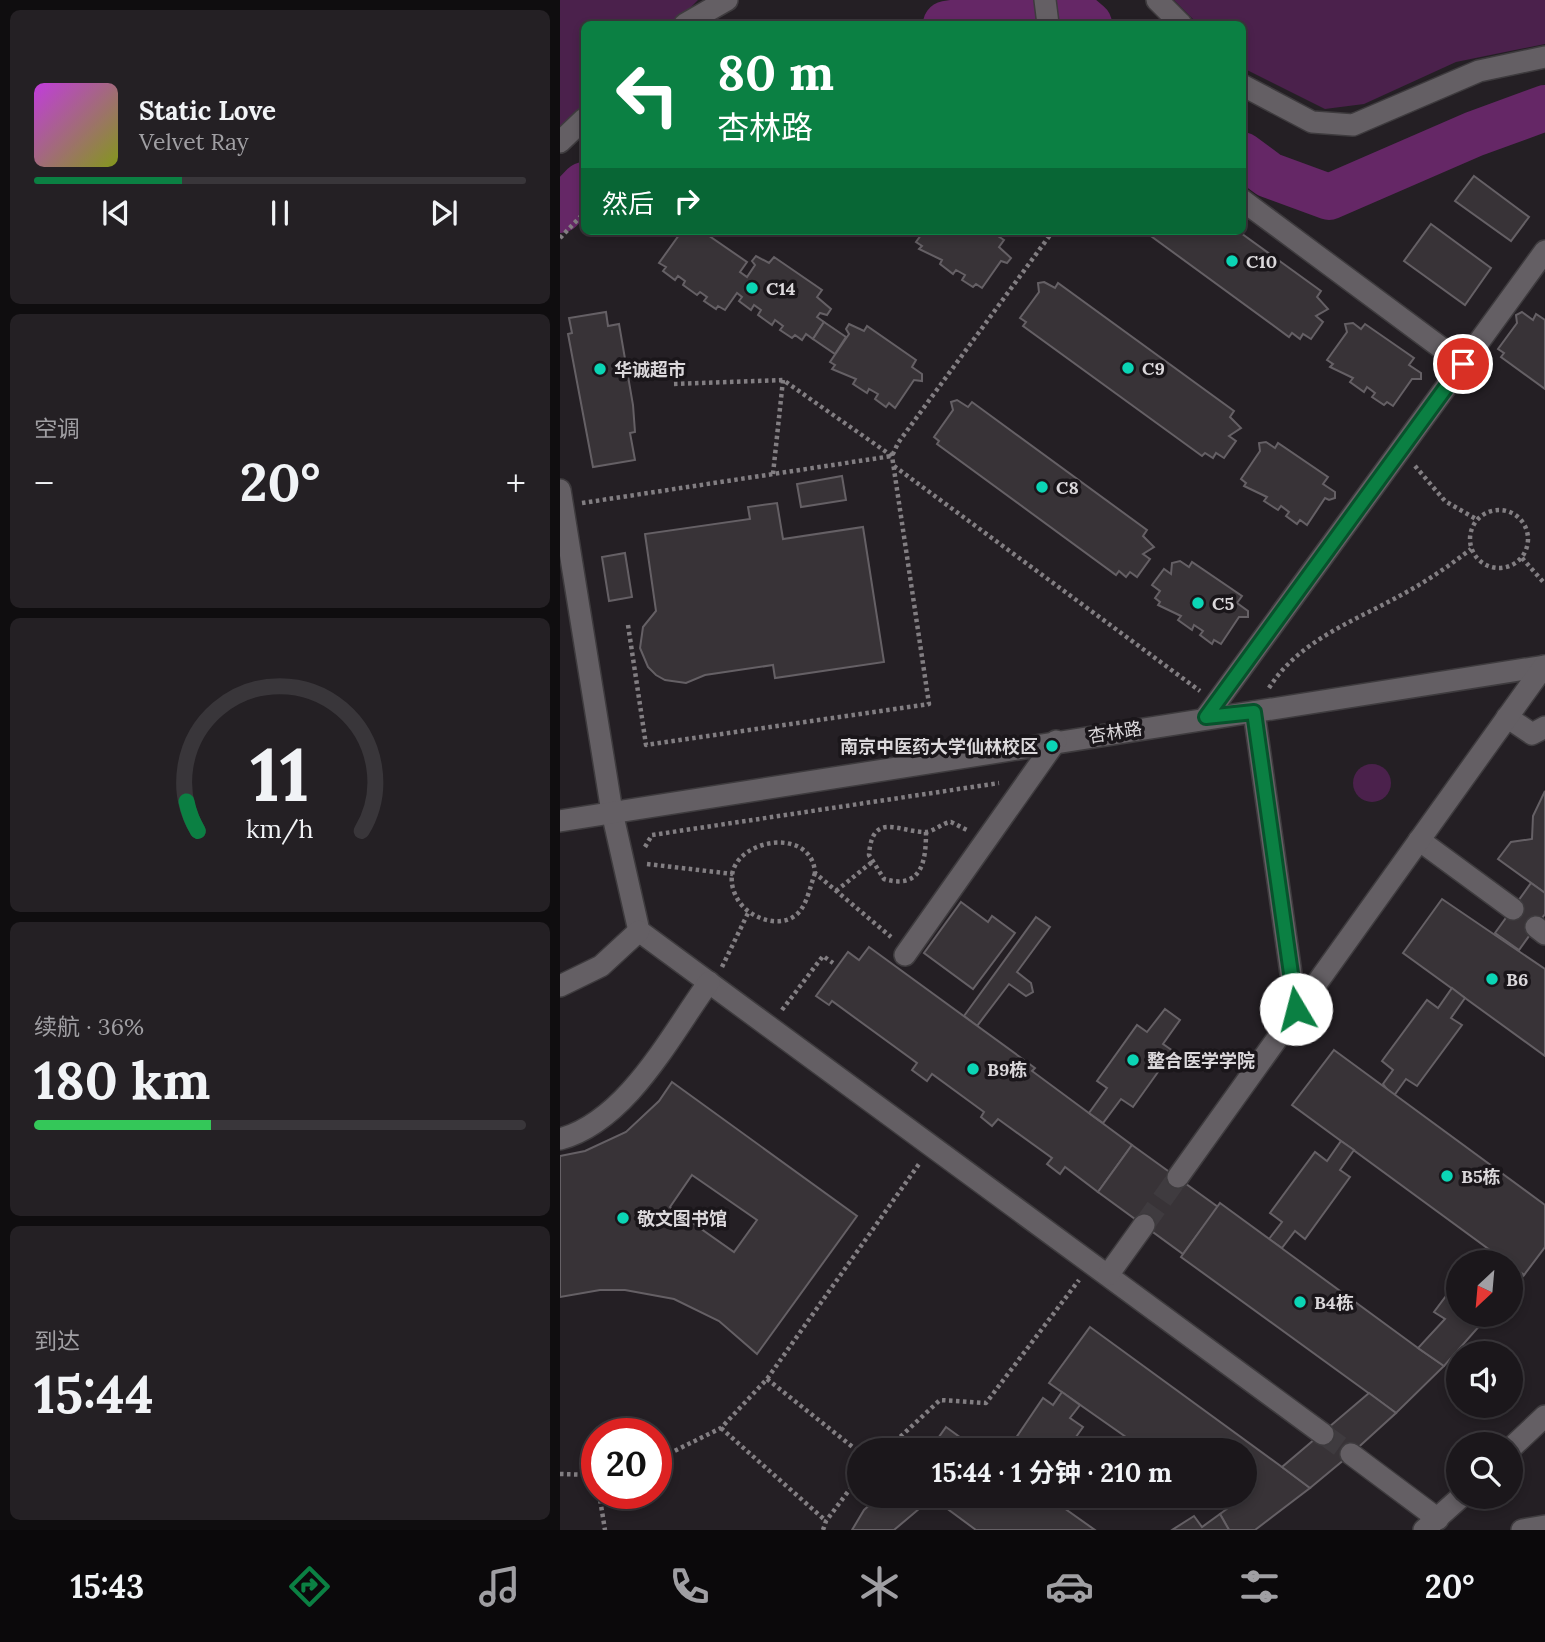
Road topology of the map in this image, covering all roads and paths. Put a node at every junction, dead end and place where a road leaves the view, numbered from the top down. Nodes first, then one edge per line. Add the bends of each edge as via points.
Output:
1 (727, 0) edge
2 (1045, 0) edge
3 (1157, 0) edge
4 (690, 21) edge
5 (1048, 21) edge
6 (1178, 21) edge
7 (1545, 57) edge
8 (1246, 87) edge
9 (581, 122) edge
10 (560, 142) edge
11 (1246, 203) edge
12 (581, 216) edge
13 (1050, 235) edge
14 (560, 238) edge
15 (1545, 251) edge
16 (1463, 364) junction
17 (783, 380) junction
18 (674, 384) dead end
19 (1401, 449) junction
20 (892, 456) junction
21 (893, 465) junction
22 (774, 474) junction
23 (561, 498) edge
24 (1476, 520) junction
25 (1471, 550) junction
26 (1522, 558) junction
27 (1545, 584) edge
28 (628, 625) dead end
29 (1544, 666) edge
30 (1212, 710) junction
31 (1254, 712) junction
32 (1507, 718) junction
33 (1545, 727) edge
34 (1056, 741) junction
35 (1030, 778) junction
36 (612, 812) junction
37 (560, 821) edge
38 (926, 832) junction
39 (986, 840) junction
40 (1419, 840) junction
41 (872, 862) junction
42 (646, 864) junction
43 (815, 873) junction
44 (733, 874) junction
45 (648, 876) dead end
46 (836, 891) junction
47 (1513, 909) dead end
48 (748, 911) junction
49 (639, 931) junction
50 (907, 953) joint
51 (712, 959) dead end
52 (833, 963) dead end
53 (716, 974) junction
54 (732, 974) dead end
55 (560, 986) edge
56 (773, 1003) dead end
57 (1296, 1009) junction
58 (560, 1139) edge
59 (932, 1146) junction
60 (1178, 1177) tunnel mouth
61 (1144, 1225) tunnel mouth
62 (1100, 1270) junction
63 (767, 1379) junction
64 (1545, 1416) edge
65 (721, 1427) junction
66 (1324, 1434) tunnel mouth
67 (1523, 1437) edge
68 (899, 1438) edge
69 (847, 1442) edge
70 (672, 1452) edge
71 (1351, 1454) tunnel mouth
72 (560, 1474) edge
73 (581, 1475) edge
74 (847, 1493) edge
75 (602, 1509) edge
76 (1448, 1509) edge
77 (826, 1521) junction
78 (1431, 1524) edge
79 (1545, 1526) edge
80 (605, 1530) edge
81 (823, 1530) edge
82 (1522, 1530) edge

1 - 4 lane
2 - 5 lane
3 - 6 lane
7 - 8 lane via 1479,71 1353,125 1312,121
9 - 10 lane
11 - 16 lane
12 - 14 path
13 - 20 path
15 - 16 lane
16 - 19 lane
17 - 18 path
17 - 20 path
17 - 22 path
19 - 24 path via 1446,501
19 - 30 lane
20 - 21 path
20 - 22 path
21 - 28 path via 929,704 646,745
21 - 30 path
22 - 23 path
23 - 36 lane
24 - 25 path
24 - 26 path via 1493,510 1513,513 1527,529
25 - 26 path via 1476,559 1494,569
25 - 31 path via 1439,574 1313,643 1283,666
26 - 27 path
29 - 31 lane, 杏林路
29 - 32 lane
30 - 31 lane, 杏林路
30 - 34 lane, 杏林路
31 - 57 lane
32 - 33 lane via 1532,734
32 - 40 lane
34 - 35 lane
34 - 36 lane, 杏林路
35 - 39 lane
35 - 42 path via 652,835 645,843
36 - 37 lane, 杏林路
36 - 49 lane
38 - 39 path via 951,822
38 - 41 path via 881,828 869,845
38 - 41 path via 926,858 911,878 884,879
39 - 50 lane
40 - 47 lane
40 - 57 lane
41 - 46 path
42 - 44 path
42 - 45 path
43 - 44 path via 812,859 804,852 775,842 747,852
43 - 46 path
43 - 48 path via 796,915 775,921
44 - 48 path via 734,892
46 - 50 path
48 - 53 path
49 - 53 lane
49 - 55 lane via 601,966
51 - 53 path
52 - 56 path via 823,956 783,1010
53 - 54 path
53 - 58 lane via 623,1101 592,1126
53 - 59 lane
57 - 60 lane
59 - 62 lane
59 - 63 path
61 - 62 lane
62 - 66 lane
62 - 68 path via 986,1403 940,1400
63 - 65 path
63 - 69 path
64 - 67 lane
65 - 70 path
65 - 77 path
71 - 78 lane
72 - 73 path
74 - 77 path
75 - 80 path
76 - 78 lane
77 - 81 path
79 - 82 lane

